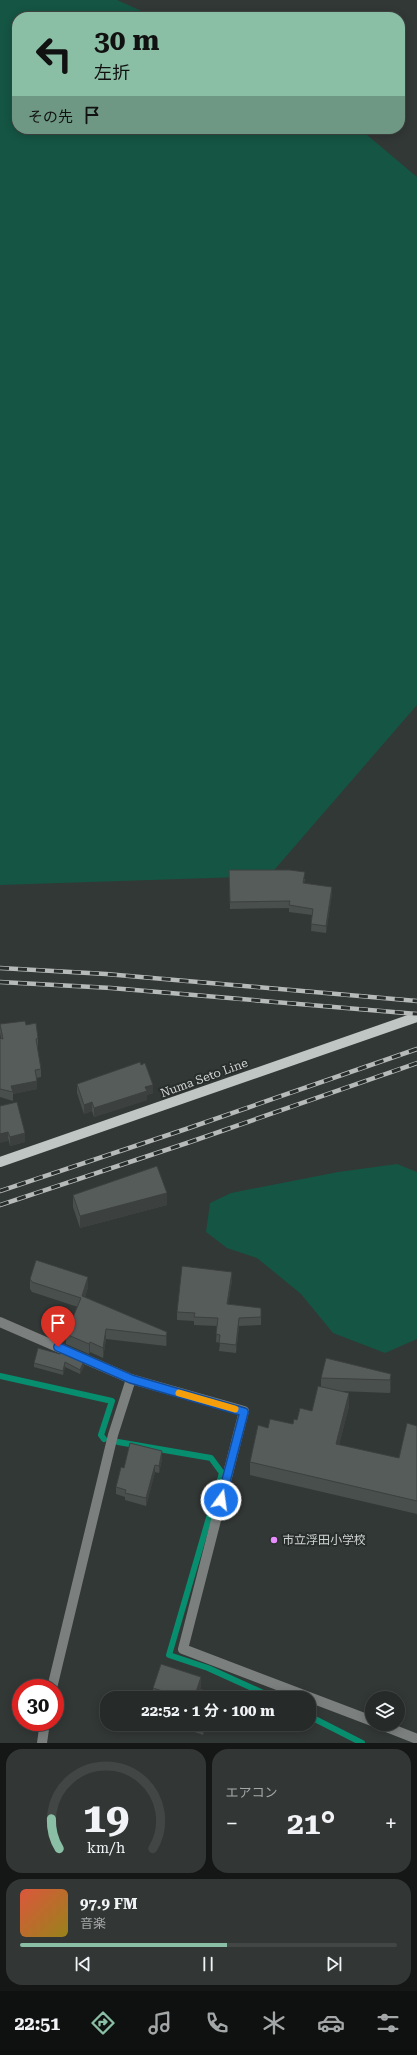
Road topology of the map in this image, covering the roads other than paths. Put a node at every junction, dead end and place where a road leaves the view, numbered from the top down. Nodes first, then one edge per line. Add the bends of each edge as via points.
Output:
1 (417, 1017) edge
2 (0, 1162) edge
3 (0, 1322) edge
4 (131, 1379) junction
5 (54, 1679) edge
6 (365, 1719) edge
7 (44, 1731) edge
8 (396, 1731) edge
9 (417, 1739) edge
10 (42, 1743) edge

1 - 2 main road, Numa Seto Line
3 - 4 street
4 - 5 street via 114,1435
4 - 6 street via 244,1412 183,1649
7 - 10 street
8 - 9 street

